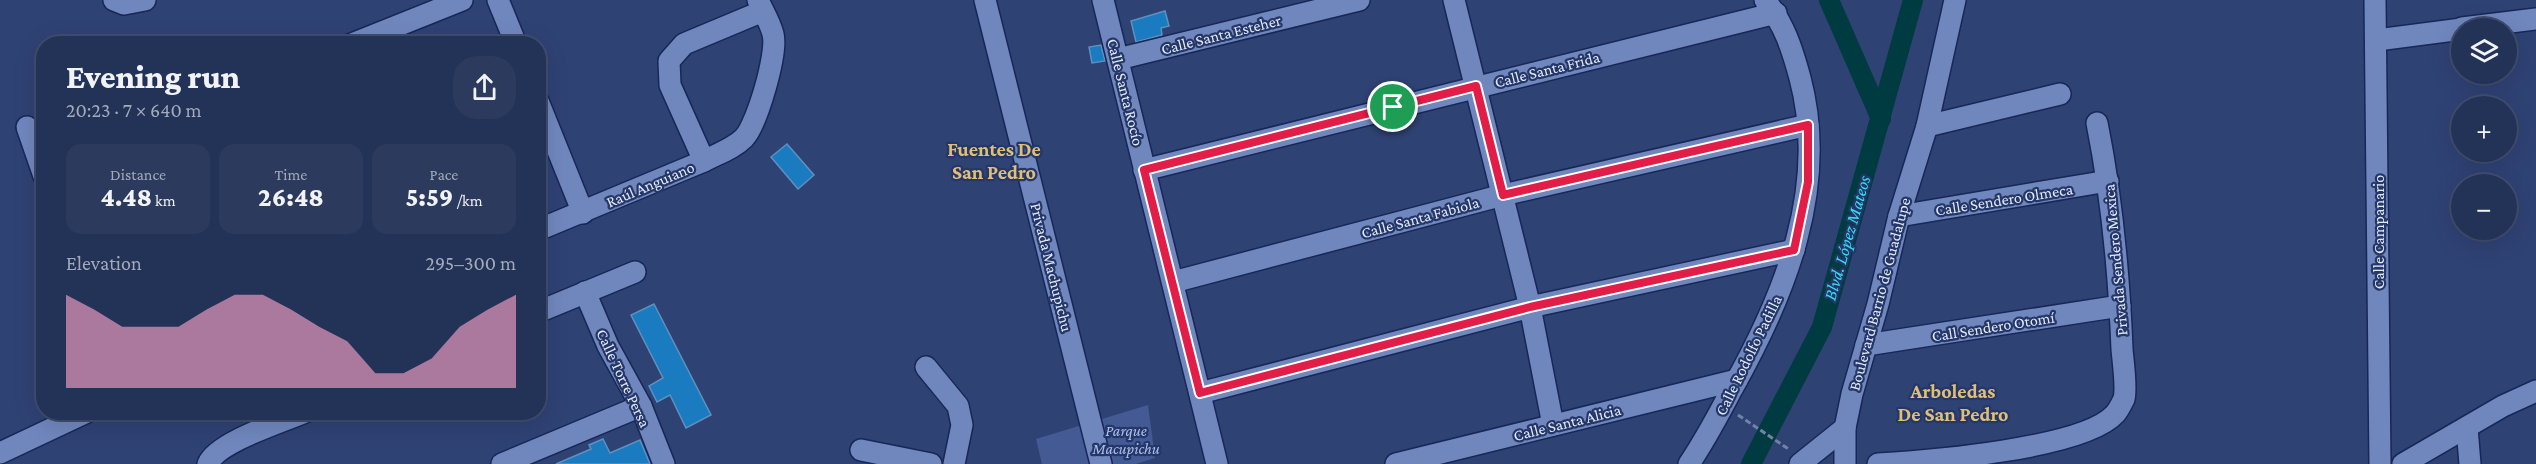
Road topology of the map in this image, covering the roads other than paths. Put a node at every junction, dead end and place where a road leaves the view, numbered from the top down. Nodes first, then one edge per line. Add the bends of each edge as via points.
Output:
1 (114, 0) edge
2 (145, 0) edge
3 (462, 0) edge
4 (498, 0) edge
5 (985, 0) edge
6 (1103, 0) edge
7 (1359, 0) edge
8 (1454, 0) edge
9 (1955, 0) edge
10 (2375, 0) edge
11 (761, 5) edge
12 (1770, 7) edge
13 (2536, 18) edge
14 (2517, 21) edge
15 (2451, 30) edge
16 (372, 36) edge
17 (513, 36) edge
18 (2377, 40) junction
19 (1118, 59) junction
20 (1476, 86) junction
21 (2060, 94) dead end
22 (546, 120) edge
23 (2097, 123) dead end
24 (1808, 125) junction
25 (1927, 126) junction
26 (27, 127) dead end
27 (36, 153) edge
28 (704, 161) junction
29 (1144, 170) junction
30 (2109, 181) junction
31 (1503, 195) junction
32 (583, 213) junction
33 (1899, 216) junction
34 (546, 227) edge
35 (1794, 250) junction
36 (635, 272) dead end
37 (1173, 282) junction
38 (585, 292) junction
39 (2120, 306) junction
40 (1530, 307) junction
41 (546, 309) edge
42 (1866, 345) junction
43 (926, 367) dead end
44 (1737, 380) junction
45 (2536, 392) edge
46 (1200, 393) junction
47 (641, 406) junction
48 (70, 420) edge
49 (286, 420) edge
50 (1553, 426) junction
51 (1845, 428) junction
52 (2467, 428) junction
53 (861, 450) dead end
54 (0, 453) edge
55 (1793, 456) edge
56 (208, 464) edge
57 (502, 464) edge
58 (664, 464) edge
59 (931, 464) edge
60 (954, 464) edge
61 (1101, 464) edge
62 (1217, 464) edge
63 (1396, 464) edge
64 (1689, 464) edge
65 (1845, 464) edge
66 (1878, 464) edge
67 (2380, 464) edge
68 (2403, 464) edge
69 (2470, 464) edge

1 - 2 street via 124,4
3 - 16 street
4 - 17 street
5 - 61 street, Privada Machupichu
6 - 19 street, Calle Santa Rocío
7 - 19 street, Calle Santa Esteher
8 - 20 street
9 - 25 street, Boulevard Barrio de Guadalupe
10 - 18 street, Calle Campanario
11 - 28 street, Raúl Anguiano via 773,34 774,52 754,125 743,139
11 - 28 street via 684,44 669,61 670,85
12 - 20 street, Calle Santa Frida
12 - 24 street, Calle Rodolfo Padilla via 1787,33 1804,93
13 - 14 street
15 - 18 street
18 - 67 street, Calle Campanario
19 - 29 street, Calle Santa Rocío
20 - 29 street, Calle Santa Frida
20 - 31 street
21 - 25 street
22 - 32 street
23 - 30 street, Privada Sendero Mexica
24 - 31 street, Calle Santa Fabiola
24 - 35 street, Calle Rodolfo Padilla via 1808,182
25 - 33 street, Boulevard Barrio de Guadalupe
26 - 27 street
28 - 32 street, Raúl Anguiano
29 - 37 street, Calle Santa Rocío
30 - 33 street, Calle Sendero Olmeca
30 - 39 street, Privada Sendero Mexica
31 - 37 street, Calle Santa Fabiola
31 - 40 street
32 - 34 street, Raúl Anguiano
33 - 42 street, Boulevard Barrio de Guadalupe
35 - 40 street
35 - 44 street, Calle Rodolfo Padilla via 1773,308
36 - 38 street
37 - 46 street, Calle Santa Rocío
38 - 41 street
38 - 47 street, Calle Torre Persa via 608,346
39 - 42 street, Call Sendero Otomí
39 - 66 street, Privada Sendero Mexica via 2124,398 2116,413 2102,425 2056,440 1944,460
40 - 46 street
40 - 50 street
42 - 51 street, Boulevard Barrio de Guadalupe
43 - 60 street via 958,406 962,425
44 - 50 street, Calle Santa Alicia
44 - 64 street, Calle Rodolfo Padilla
45 - 52 street
46 - 62 street, Calle Santa Rocío
47 - 57 street
47 - 58 street, Calle Torre Persa
48 - 54 street
49 - 56 street via 230,444 215,453
50 - 63 street, Calle Santa Alicia
51 - 55 street
51 - 65 street, Boulevard Barrio de Guadalupe
52 - 68 street
52 - 69 street
53 - 59 street

